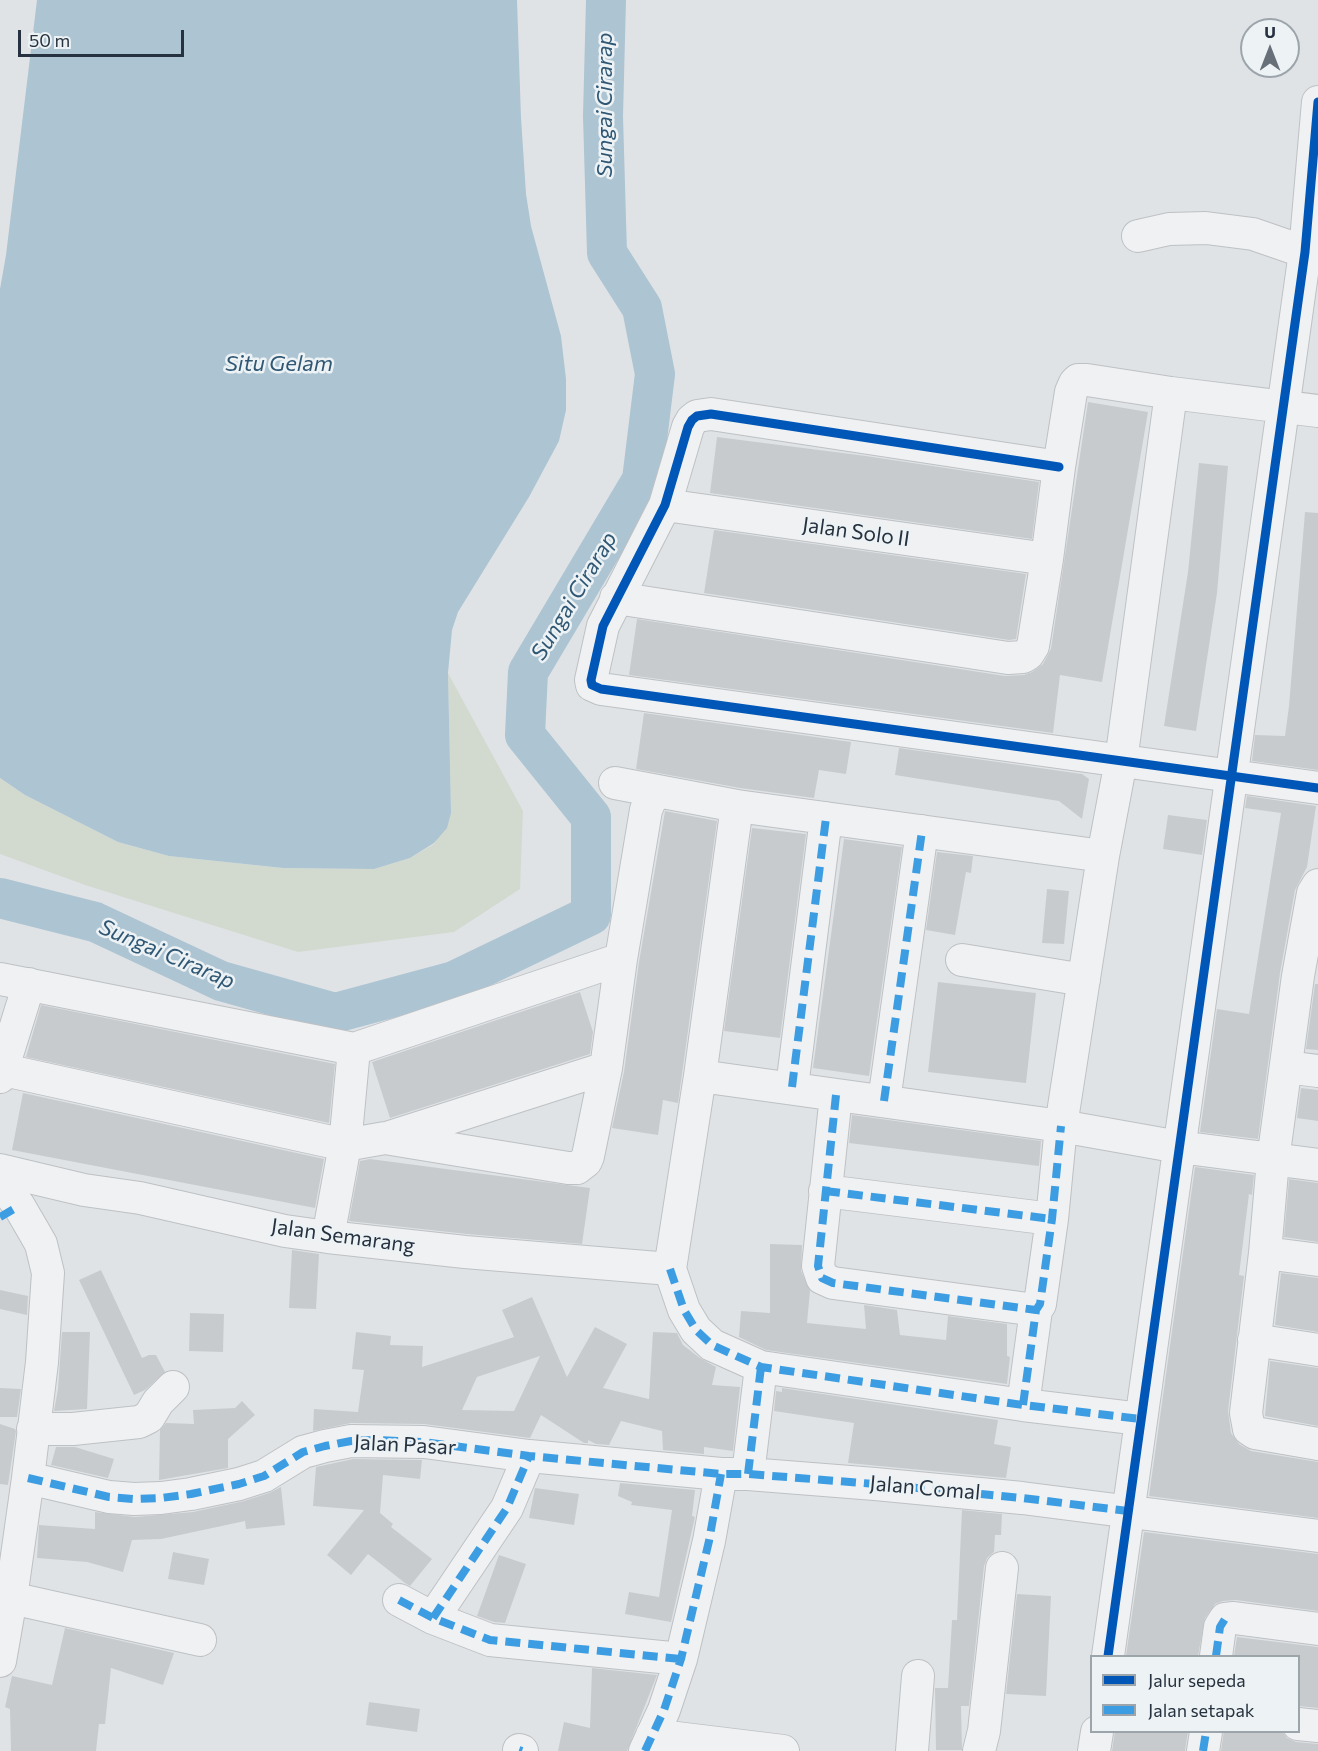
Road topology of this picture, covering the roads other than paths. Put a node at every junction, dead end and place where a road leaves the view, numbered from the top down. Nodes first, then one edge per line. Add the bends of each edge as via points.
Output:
1 (1318, 102) edge
2 (1138, 236) dead end
3 (1305, 252) junction
4 (1171, 393) junction
5 (1284, 406) junction
6 (1318, 411) edge
7 (1059, 467) junction
8 (665, 505) junction
9 (1047, 560) junction
10 (616, 598) junction
11 (1121, 760) junction
12 (1231, 777) junction
13 (615, 783) dead end
14 (1318, 788) edge
15 (662, 792) junction
16 (737, 806) junction
17 (826, 818) junction
18 (922, 831) junction
19 (1103, 856) junction
20 (1318, 885) edge
21 (621, 960) junction
22 (962, 960) dead end
23 (1308, 977) edge
24 (1084, 980) junction
25 (14, 982) edge
26 (354, 1049) junction
27 (1286, 1067) junction
28 (606, 1068) junction
29 (1318, 1071) edge
30 (2, 1073) edge
31 (700, 1076) junction
32 (792, 1087) junction
33 (836, 1095) junction
34 (884, 1101) junction
35 (1061, 1126) junction
36 (385, 1138) junction
37 (345, 1145) junction
38 (1179, 1147) junction
39 (1273, 1160) junction
40 (1318, 1166) edge
41 (0, 1170) edge
42 (0, 1181) edge
43 (84, 1190) junction
44 (825, 1191) junction
45 (10, 1212) edge
46 (1052, 1219) junction
47 (328, 1237) junction
48 (1265, 1253) junction
49 (1318, 1260) edge
50 (670, 1269) junction
51 (1036, 1310) junction
52 (1254, 1340) junction
53 (1318, 1350) edge
54 (761, 1367) junction
55 (173, 1387) dead end
56 (1023, 1405) junction
57 (1141, 1419) junction
58 (33, 1429) junction
59 (1318, 1444) edge
60 (529, 1456) junction
61 (734, 1474) junction
62 (28, 1478) junction
63 (1128, 1512) junction
64 (1318, 1536) edge
65 (1002, 1568) dead end
66 (11, 1598) junction
67 (399, 1600) dead end
68 (434, 1618) junction
69 (1318, 1629) edge
70 (200, 1640) dead end
71 (1108, 1655) edge
72 (1216, 1655) edge
73 (681, 1659) junction
74 (0, 1661) edge
75 (918, 1676) dead end
76 (1300, 1724) edge
77 (1318, 1726) edge
78 (1097, 1733) edge
79 (1206, 1733) edge
80 (649, 1743) edge
81 (783, 1751) edge
82 (912, 1751) edge
83 (979, 1751) edge
84 (1094, 1751) edge
85 (1203, 1751) edge

1 - 3 street
2 - 3 street via 1169,229 1206,228 1252,234
3 - 5 street
4 - 5 street
4 - 7 street via 1078,380 1071,392
4 - 11 street
5 - 6 street
5 - 12 street
7 - 8 street via 711,414 697,416 688,427
7 - 9 street
8 - 9 street, Jalan Solo II
8 - 10 street
9 - 10 street via 1033,646 1029,654 1017,658
10 - 11 street via 597,648 591,680 594,687
11 - 12 street
11 - 19 street
12 - 14 street
12 - 38 street
13 - 15 street
15 - 16 street
15 - 21 street via 651,798 646,810
16 - 17 street
16 - 31 street
17 - 18 street
17 - 32 street
18 - 19 street
18 - 34 street
19 - 24 street
20 - 23 street via 1313,893
21 - 26 street
21 - 28 street
22 - 24 street
23 - 27 street
24 - 35 street
25 - 26 street
25 - 30 street
26 - 37 street
27 - 29 street
27 - 39 street
28 - 36 street
28 - 36 street via 588,1156 577,1168
30 - 37 street
31 - 32 street
31 - 50 street
32 - 33 street
33 - 34 street
33 - 44 street
34 - 35 street
35 - 38 street
35 - 46 street
36 - 37 street
37 - 47 street
38 - 39 street
38 - 57 street
39 - 40 street
39 - 48 street
41 - 43 street
42 - 45 street
43 - 45 street, Jalan Semarang
43 - 47 street, Jalan Semarang
44 - 46 street
44 - 51 street via 818,1270 827,1281
45 - 58 street via 41,1244 48,1273
46 - 51 street via 1040,1305
47 - 50 street, Jalan Semarang
48 - 49 street
48 - 52 street
50 - 54 street via 684,1310 696,1330 711,1345
51 - 56 street
52 - 53 street
52 - 59 street via 1246,1413 1249,1429 1262,1436
54 - 56 street
54 - 61 street
55 - 58 street via 149,1417 139,1422
56 - 57 street
57 - 63 street
58 - 62 street
60 - 61 street, Jalan Pasar
60 - 62 street, Jalan Pasar via 424,1443 351,1441 303,1452 264,1476 239,1484 191,1494 134,1499
60 - 68 street via 507,1508
61 - 63 street, Jalan Comal via 1011,1496
61 - 73 street via 709,1541
62 - 66 street
63 - 64 street, Jalan Comal
63 - 71 street
65 - 83 street
66 - 70 street
66 - 74 street
67 - 68 street
68 - 73 street via 490,1640
69 - 72 street via 1225,1619
73 - 80 street
75 - 82 street
76 - 77 street
78 - 84 street
79 - 85 street
80 - 81 street

